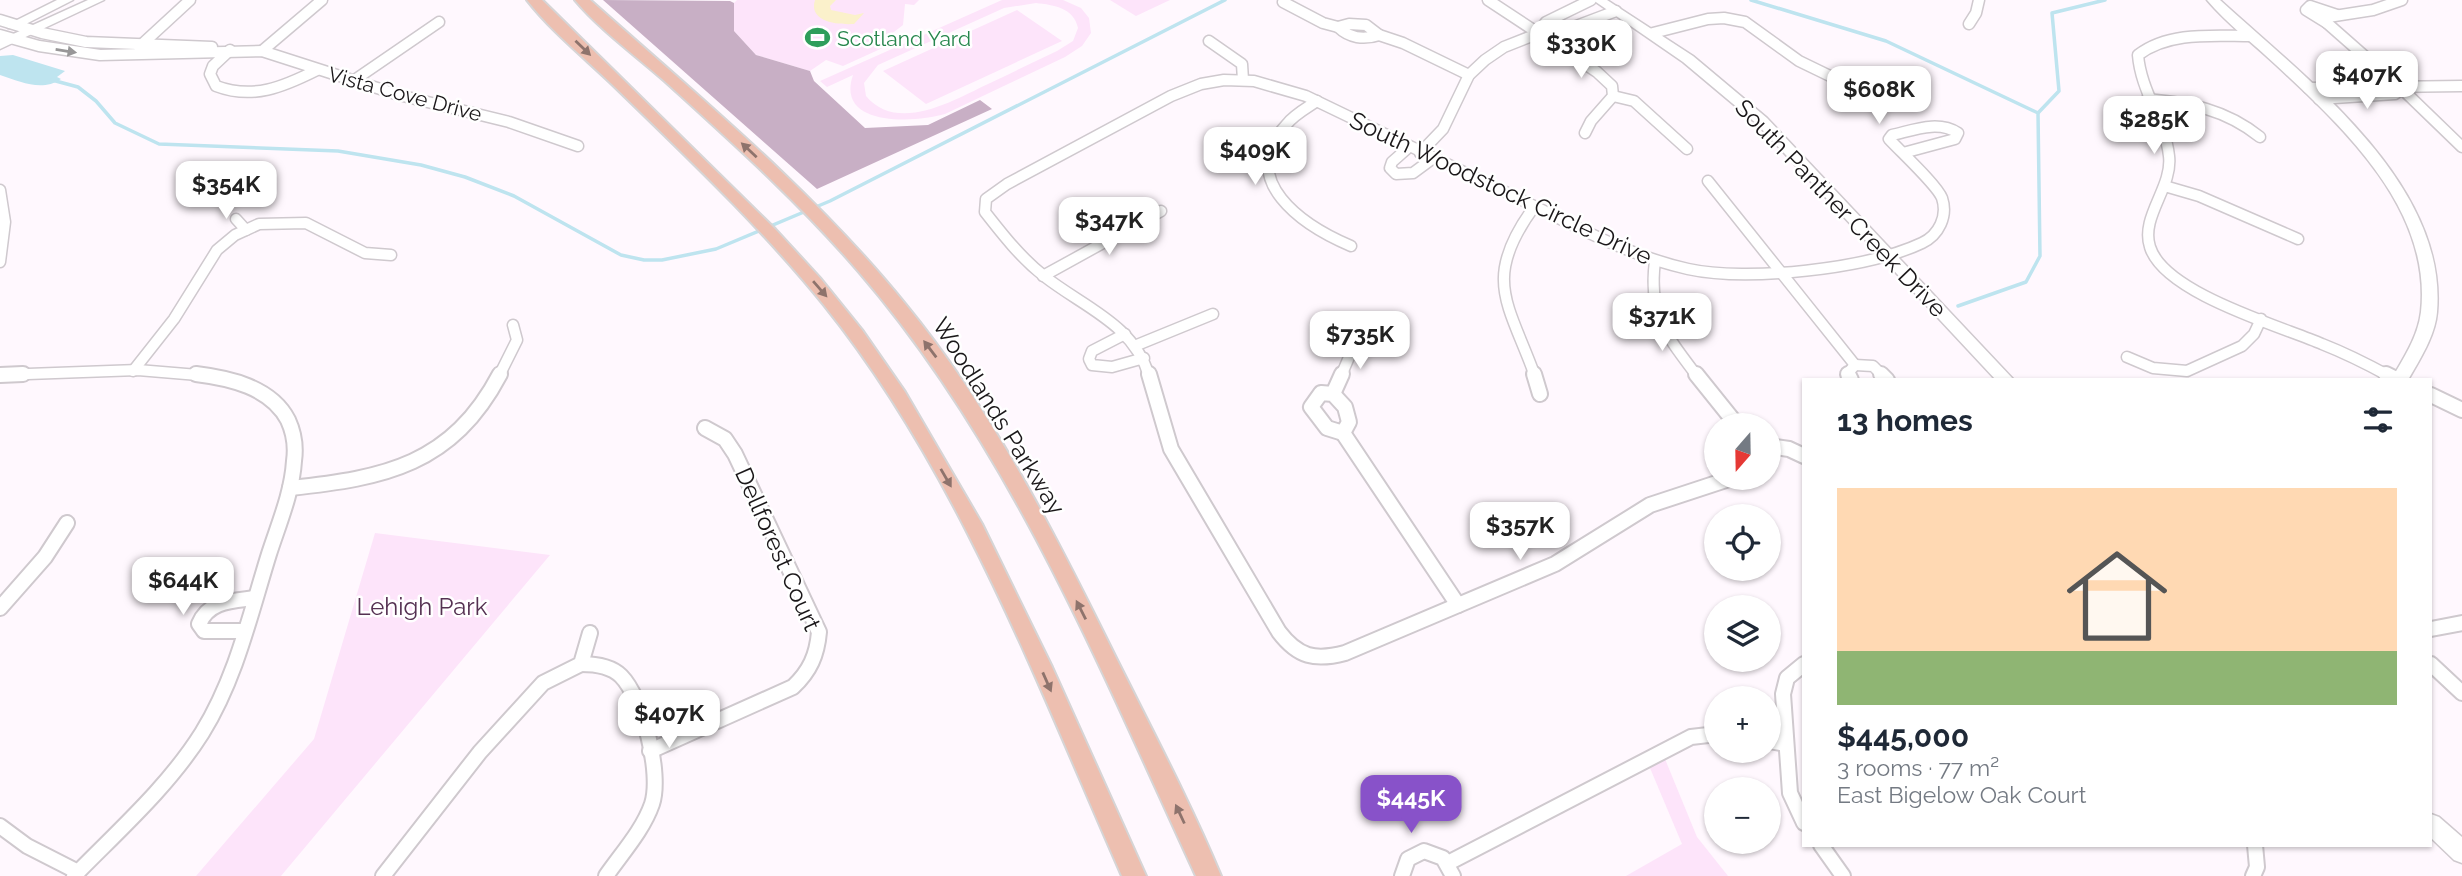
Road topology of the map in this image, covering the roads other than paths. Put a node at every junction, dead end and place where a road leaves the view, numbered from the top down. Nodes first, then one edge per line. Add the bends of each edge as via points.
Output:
1 (67, 0) edge
2 (98, 0) edge
3 (190, 0) edge
4 (322, 0) edge
5 (534, 0) edge
6 (582, 0) edge
7 (1488, 0) edge
8 (1591, 0) edge
9 (1599, 0) edge
10 (1979, 0) edge
11 (2213, 0) edge
12 (2402, 0) edge
13 (1283, 2) dead end
14 (1616, 11) junction
15 (2337, 15) junction
16 (439, 22) dead end
17 (2327, 23) junction
18 (1969, 24) dead end
19 (1339, 27) joint
20 (31, 30) junction
21 (4, 33) edge
22 (1653, 33) junction
23 (1537, 34) junction
24 (2251, 36) junction
25 (1209, 41) dead end
26 (142, 45) junction
27 (230, 50) junction
28 (262, 51) junction
29 (132, 55) junction
30 (317, 70) junction
31 (1469, 75) junction
32 (1832, 77) dead end
33 (1243, 80) junction
34 (352, 81) junction
35 (2462, 86) edge
36 (2308, 88) junction
37 (2402, 89) junction
38 (1613, 96) junction
39 (2147, 99) junction
40 (2319, 99) junction
41 (1317, 101) junction
42 (1585, 133) dead end
43 (2260, 138) dead end
44 (578, 145) dead end
45 (1409, 147) junction
46 (2462, 147) edge
47 (1687, 149) dead end
48 (1420, 153) junction
49 (1903, 153) junction
50 (1432, 159) junction
51 (1708, 181) dead end
52 (2168, 187) junction
53 (0, 190) edge
54 (1534, 206) junction
55 (1161, 211) dead end
56 (236, 219) dead end
57 (246, 230) junction
58 (2298, 239) dead end
59 (1351, 246) dead end
60 (1887, 253) junction
61 (391, 255) dead end
62 (1655, 261) junction
63 (0, 262) edge
64 (1781, 274) junction
65 (1043, 276) junction
66 (1213, 314) dead end
67 (2261, 319) junction
68 (513, 325) dead end
69 (1125, 334) junction
70 (1358, 336) dead end
71 (1137, 345) junction
72 (2127, 357) dead end
73 (1144, 358) junction
74 (1855, 365) junction
75 (133, 371) junction
76 (0, 375) edge
77 (1850, 378) edge
78 (1885, 378) edge
79 (2004, 378) edge
80 (2395, 378) edge
81 (2400, 378) edge
82 (1333, 394) junction
83 (1540, 394) dead end
84 (2432, 395) edge
85 (2462, 410) edge
86 (1728, 413) edge
87 (705, 428) dead end
88 (1343, 433) junction
89 (1782, 448) edge
90 (1802, 455) edge
91 (1704, 487) edge
92 (290, 488) junction
93 (67, 523) dead end
94 (256, 598) junction
95 (1458, 605) junction
96 (0, 608) edge
97 (2462, 623) edge
98 (2432, 629) edge
99 (245, 631) junction
100 (590, 633) dead end
101 (581, 664) junction
102 (2432, 665) edge
103 (1802, 666) edge
104 (2462, 693) edge
105 (1704, 736) edge
106 (1781, 743) edge
107 (1786, 744) junction
108 (650, 751) junction
109 (1802, 819) edge
110 (2432, 825) edge
111 (0, 826) edge
112 (1822, 847) edge
113 (2255, 847) edge
114 (2462, 852) edge
115 (1451, 869) edge
116 (76, 874) edge
117 (383, 876) edge
118 (606, 876) edge
119 (1134, 876) edge
120 (1209, 876) edge
121 (1402, 876) edge
122 (1843, 876) edge
123 (2253, 876) edge

1 - 21 street
2 - 20 street
3 - 26 street
4 - 28 street
5 -> 119 main road via 672,131 775,238 826,295 876,363 966,512
120 -> 6 main road, Woodlands Parkway via 1017,486 940,362 820,217
7 - 23 street
8 - 23 street via 1546,22
9 - 14 street, South Panther Creek Drive
10 - 18 street
11 - 24 street
12 - 15 street
13 - 19 street
14 - 22 street, South Panther Creek Drive
14 - 23 street via 1563,32
15 - 17 street via 2328,17
15 - 17 street via 2310,6 2306,10
16 - 34 street
17 - 37 street
19 - 31 street via 1354,37 1379,35 1402,41
20 - 21 street
20 - 26 street, Vista Cove Drive via 84,41
21 -> 29 street, Vista Cove Drive via 69,51
22 - 32 street via 1708,19 1745,22 1799,61
22 - 60 street, South Panther Creek Drive via 1762,121
23 - 31 street via 1504,47
23 - 38 street via 1597,72 1612,86
24 - 36 street
24 - 39 street via 2170,40 2146,47 2138,55 2138,72
25 - 33 street via 1242,64
26 - 27 street, Vista Cove Drive via 193,44
26 - 29 street
27 - 28 street, Vista Cove Drive
27 - 29 street, Vista Cove Drive
27 - 30 street via 210,74 216,86 234,93 275,90
28 - 30 street, Vista Cove Drive
30 - 34 street, Vista Cove Drive
31 - 48 street via 1443,129
33 - 41 street, South Woodstock Circle Drive
33 - 65 street, South Woodstock Circle Drive via 1210,82 1171,96 986,199 985,212
34 - 44 street, Vista Cove Drive
35 - 37 street
36 - 37 street via 2382,85
36 - 40 street
37 - 40 street via 2395,94
37 - 46 street
38 - 42 street
38 - 47 street via 1634,101
39 - 43 street via 2198,104 2224,112
39 - 52 street via 2169,148
40 - 81 street via 2396,188 2421,243 2430,281 2429,315 2418,350
41 - 45 street, South Woodstock Circle Drive
41 - 59 street via 1283,128 1268,162 1269,178 1292,214
45 - 48 street, South Woodstock Circle Drive
45 - 50 street via 1392,162 1390,168 1396,174 1413,173
48 - 50 street, South Woodstock Circle Drive
49 - 49 street via 1955,139 1958,133 1939,125 1892,135 1889,139
49 - 60 street, South Woodstock Circle Drive via 1931,183 1945,207 1931,239
50 - 54 street, South Woodstock Circle Drive
51 - 64 street
52 - 58 street
52 - 67 street via 2149,231 2153,258 2188,287
53 - 63 street via 5,222
54 - 62 street, South Woodstock Circle Drive
54 - 83 street via 1508,248 1504,267 1511,321 1534,368
55 - 65 street
56 - 57 street
57 - 61 street via 260,224 306,223 365,253
57 - 75 street via 216,250 174,319
60 - 64 street, South Woodstock Circle Drive
60 - 79 street, South Panther Creek Drive
62 - 64 street, South Woodstock Circle Drive via 1728,275
62 - 86 street via 1655,311
64 - 74 street
65 - 69 street via 1106,316
66 - 71 street
67 - 72 street via 2242,346 2187,372 2154,368
67 - 80 street
68 - 92 street via 517,340 493,386 451,440 391,472
69 - 71 street
69 - 73 street via 1092,351 1088,359 1092,365 1112,369
70 - 82 street
71 - 73 street
73 - 95 street via 1171,449 1293,651 1306,658 1326,659
74 - 77 street via 1848,373
74 - 78 street via 1872,366
75 - 76 street
75 - 92 street via 218,378 268,396 279,405 292,430 295,447
82 - 88 street via 1350,417
82 - 88 street via 1321,393 1311,407 1323,425
84 - 85 street
87 - 108 street, Dellforest Court via 725,439 735,454 819,632 818,650 807,676 793,687
88 - 95 street
89 - 90 street
91 - 95 street via 1650,505 1555,564
92 - 94 street
93 - 96 street via 57,544
94 - 99 street
94 - 99 street via 219,603 200,620 204,631
97 - 98 street
99 - 116 street via 227,685 200,736
100 - 101 street
101 - 108 street via 600,665 624,678 633,692
101 - 117 street via 543,683 480,752
102 - 104 street
103 - 107 street via 1787,678 1783,694
105 - 115 street via 1691,737
106 - 107 street
107 - 109 street via 1790,793
108 - 118 street via 655,795 642,824
110 - 114 street
111 - 116 street
112 - 122 street
113 - 123 street
115 - 121 street via 1433,852 1415,853 1404,864

